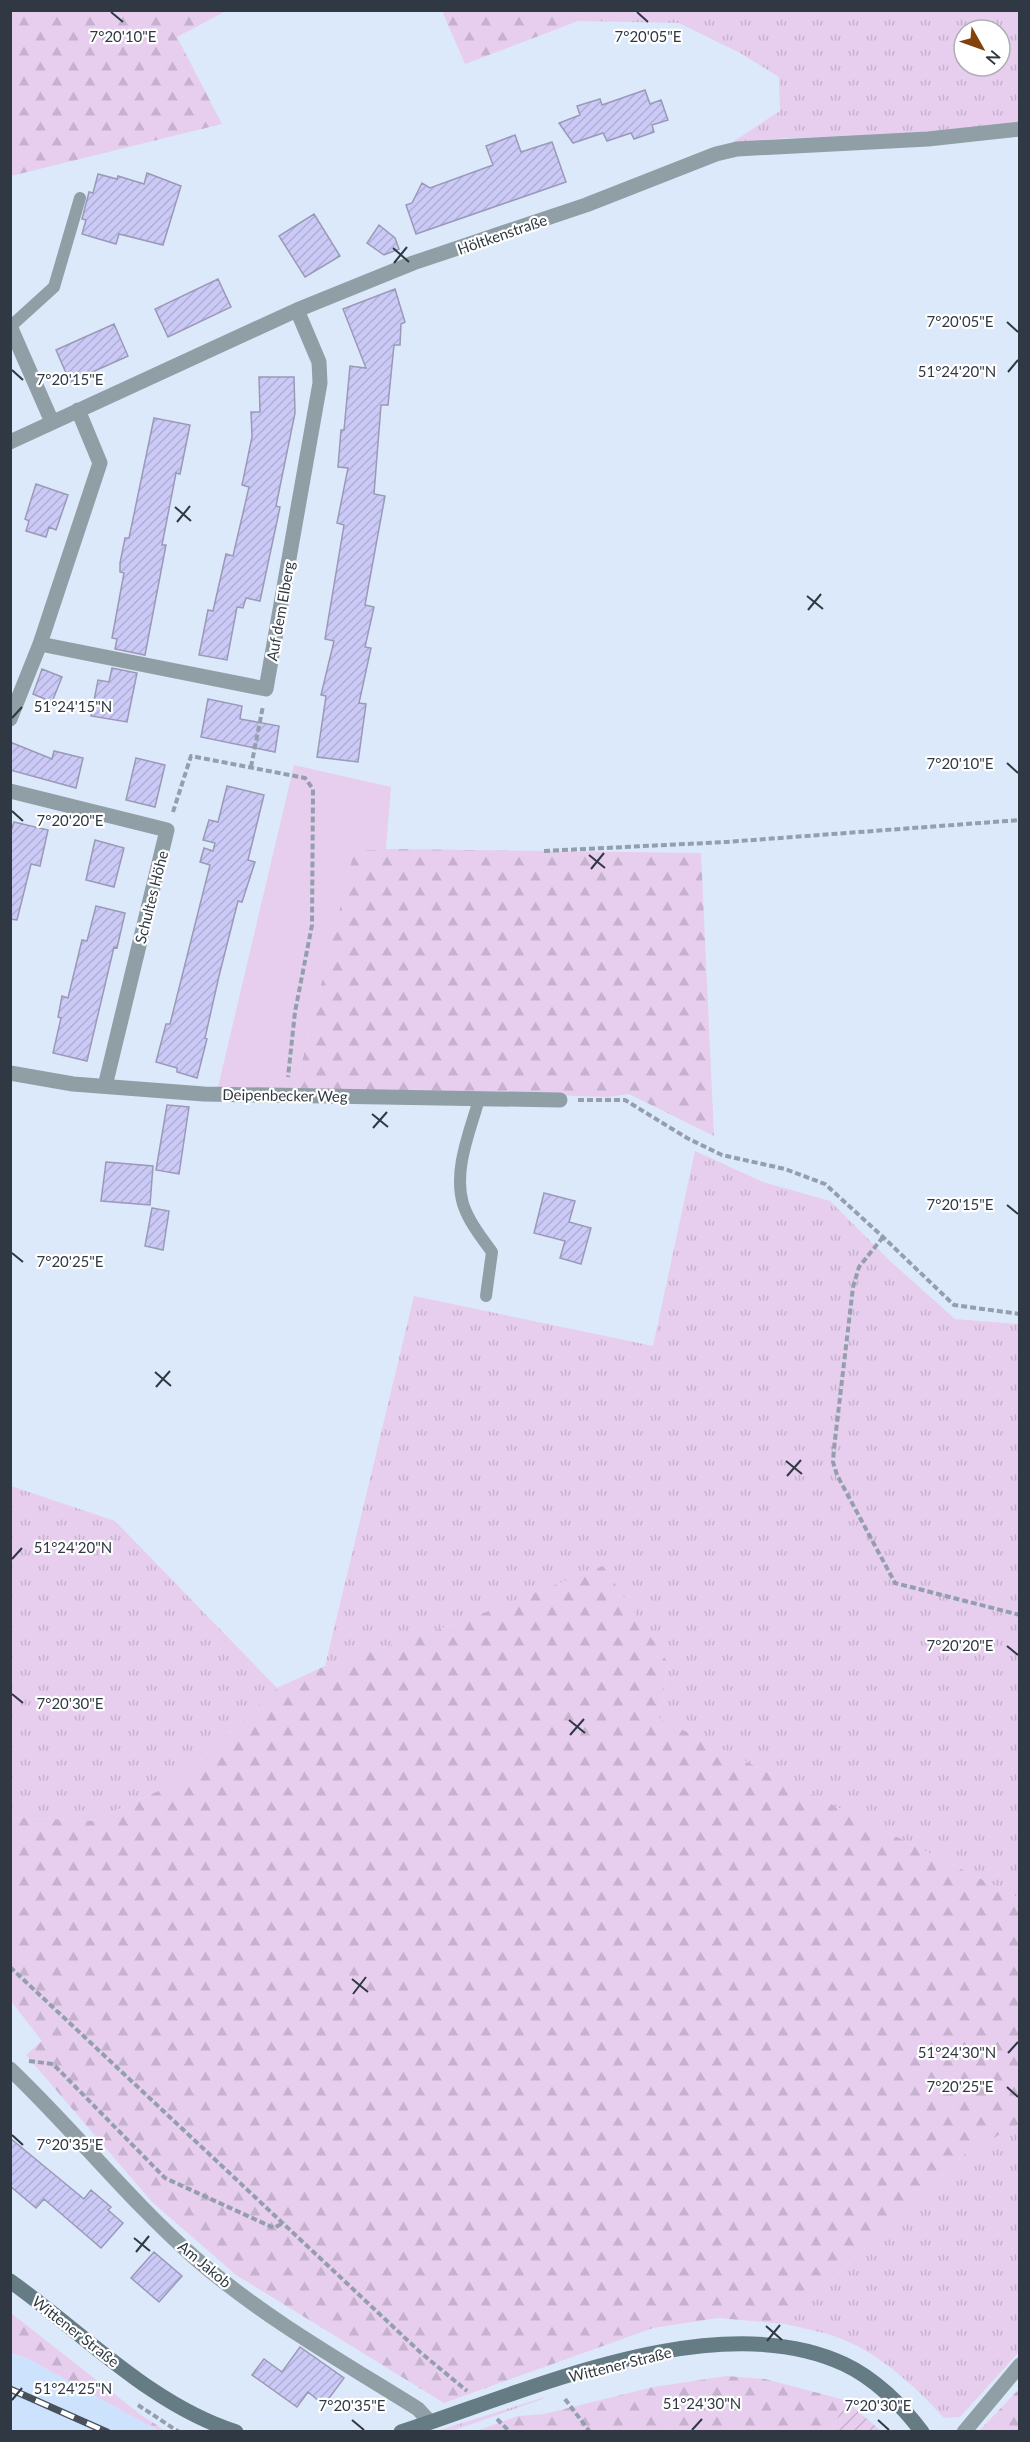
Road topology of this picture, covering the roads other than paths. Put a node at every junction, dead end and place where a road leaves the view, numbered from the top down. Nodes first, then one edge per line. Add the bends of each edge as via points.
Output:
1 (1020, 129) edge
2 (80, 198) dead end
3 (297, 310) junction
4 (11, 326) edge
5 (78, 410) junction
6 (52, 422) junction
7 (10, 442) edge
8 (40, 644) junction
9 (10, 719) edge
10 (10, 791) edge
11 (10, 1073) edge
12 (105, 1086) junction
13 (479, 1099) junction
14 (560, 1100) road end
15 (486, 1296) dead end
16 (15, 2066) edge
17 (10, 2282) edge
18 (1020, 2365) edge
19 (430, 2422) junction
20 (236, 2432) edge
21 (401, 2432) edge
22 (922, 2432) edge
23 (964, 2432) edge

1 - 3 street, Höltkenstraße via 928,139 737,149 716,154 586,205 413,263
2 - 4 lane via 54,286
3 - 5 street, Höltkenstraße
3 - 8 street, Auf dem Elberg via 318,362 320,382 266,689
4 - 6 street
5 - 6 street, Höltkenstraße
5 - 8 street via 100,463
6 - 7 street, Höltkenstraße
8 - 9 street
10 - 12 street, Schultes Höhe via 167,830
11 - 12 street, Deipenbecker Weg
12 - 13 street, Deipenbecker Weg via 182,1093
13 - 14 street, Deipenbecker Weg
13 - 15 lane via 460,1173 460,1188 474,1227 492,1252
16 - 19 street, Am Jakob via 144,2210 196,2258 269,2317 418,2409
17 - 20 main road, Wittener Straße via 154,2391 199,2418
18 - 23 street
19 - 21 main road, Wittener Straße
19 - 22 main road, Wittener Straße via 599,2366 657,2352 742,2343 793,2349 844,2364 890,2396

